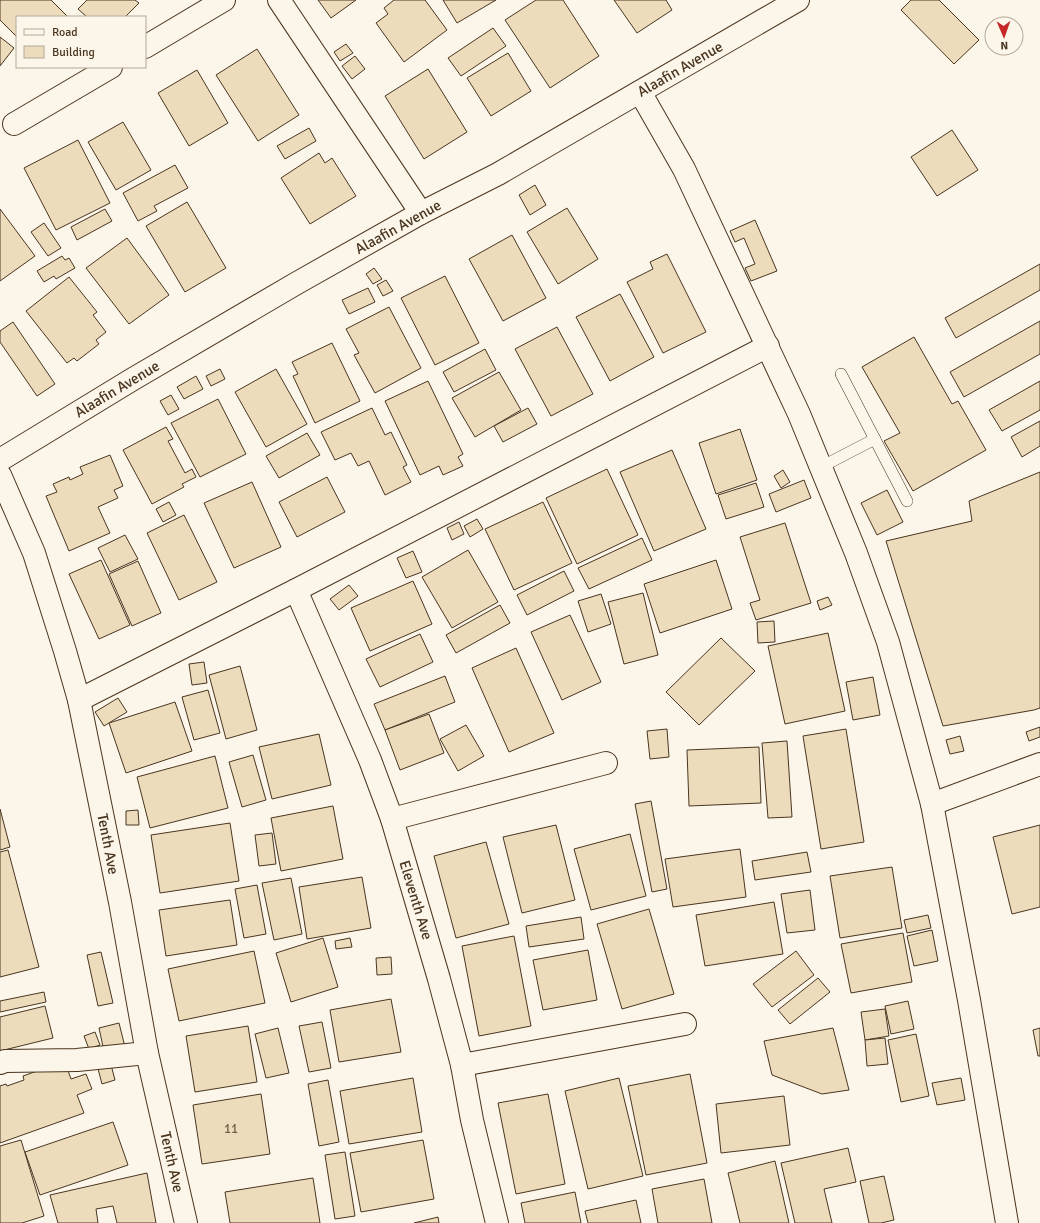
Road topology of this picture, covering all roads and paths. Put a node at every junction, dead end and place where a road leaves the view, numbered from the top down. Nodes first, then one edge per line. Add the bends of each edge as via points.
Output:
1 (224, 0) edge
2 (279, 0) edge
3 (798, 0) edge
4 (146, 46) edge
5 (109, 68) edge
6 (640, 92) junction
7 (14, 124) dead end
8 (421, 213) junction
9 (768, 346) junction
10 (841, 374) dead end
11 (875, 439) junction
12 (0, 460) edge
13 (821, 467) junction
14 (0, 475) edge
15 (907, 501) dead end
16 (296, 590) junction
17 (79, 700) junction
18 (606, 763) dead end
19 (1040, 764) edge
20 (932, 804) junction
21 (392, 819) junction
22 (684, 1024) dead end
23 (147, 1053) junction
24 (0, 1063) edge
25 (462, 1065) junction
26 (186, 1223) edge
27 (497, 1223) edge
28 (1007, 1223) edge

1 - 4 street
2 - 8 street
3 - 6 street, Alaafin Avenue
5 - 7 street
6 - 8 street, Alaafin Avenue via 498,174
6 - 9 street via 684,169
8 - 12 street, Alaafin Avenue via 132,379
9 - 13 street
9 - 16 street
10 - 11 lane
11 - 13 lane
11 - 15 lane
13 - 20 street via 888,642
14 - 17 street, Tenth Ave via 34,553
16 - 17 street
16 - 21 street, Eleventh Ave via 370,760
17 - 23 street, Tenth Ave via 120,902
18 - 21 street
19 - 20 street
20 - 28 street
21 - 25 street, Eleventh Ave
22 - 25 street
23 - 24 street via 77,1060
23 - 26 street, Tenth Ave
25 - 27 street, Eleventh Ave via 472,1120

